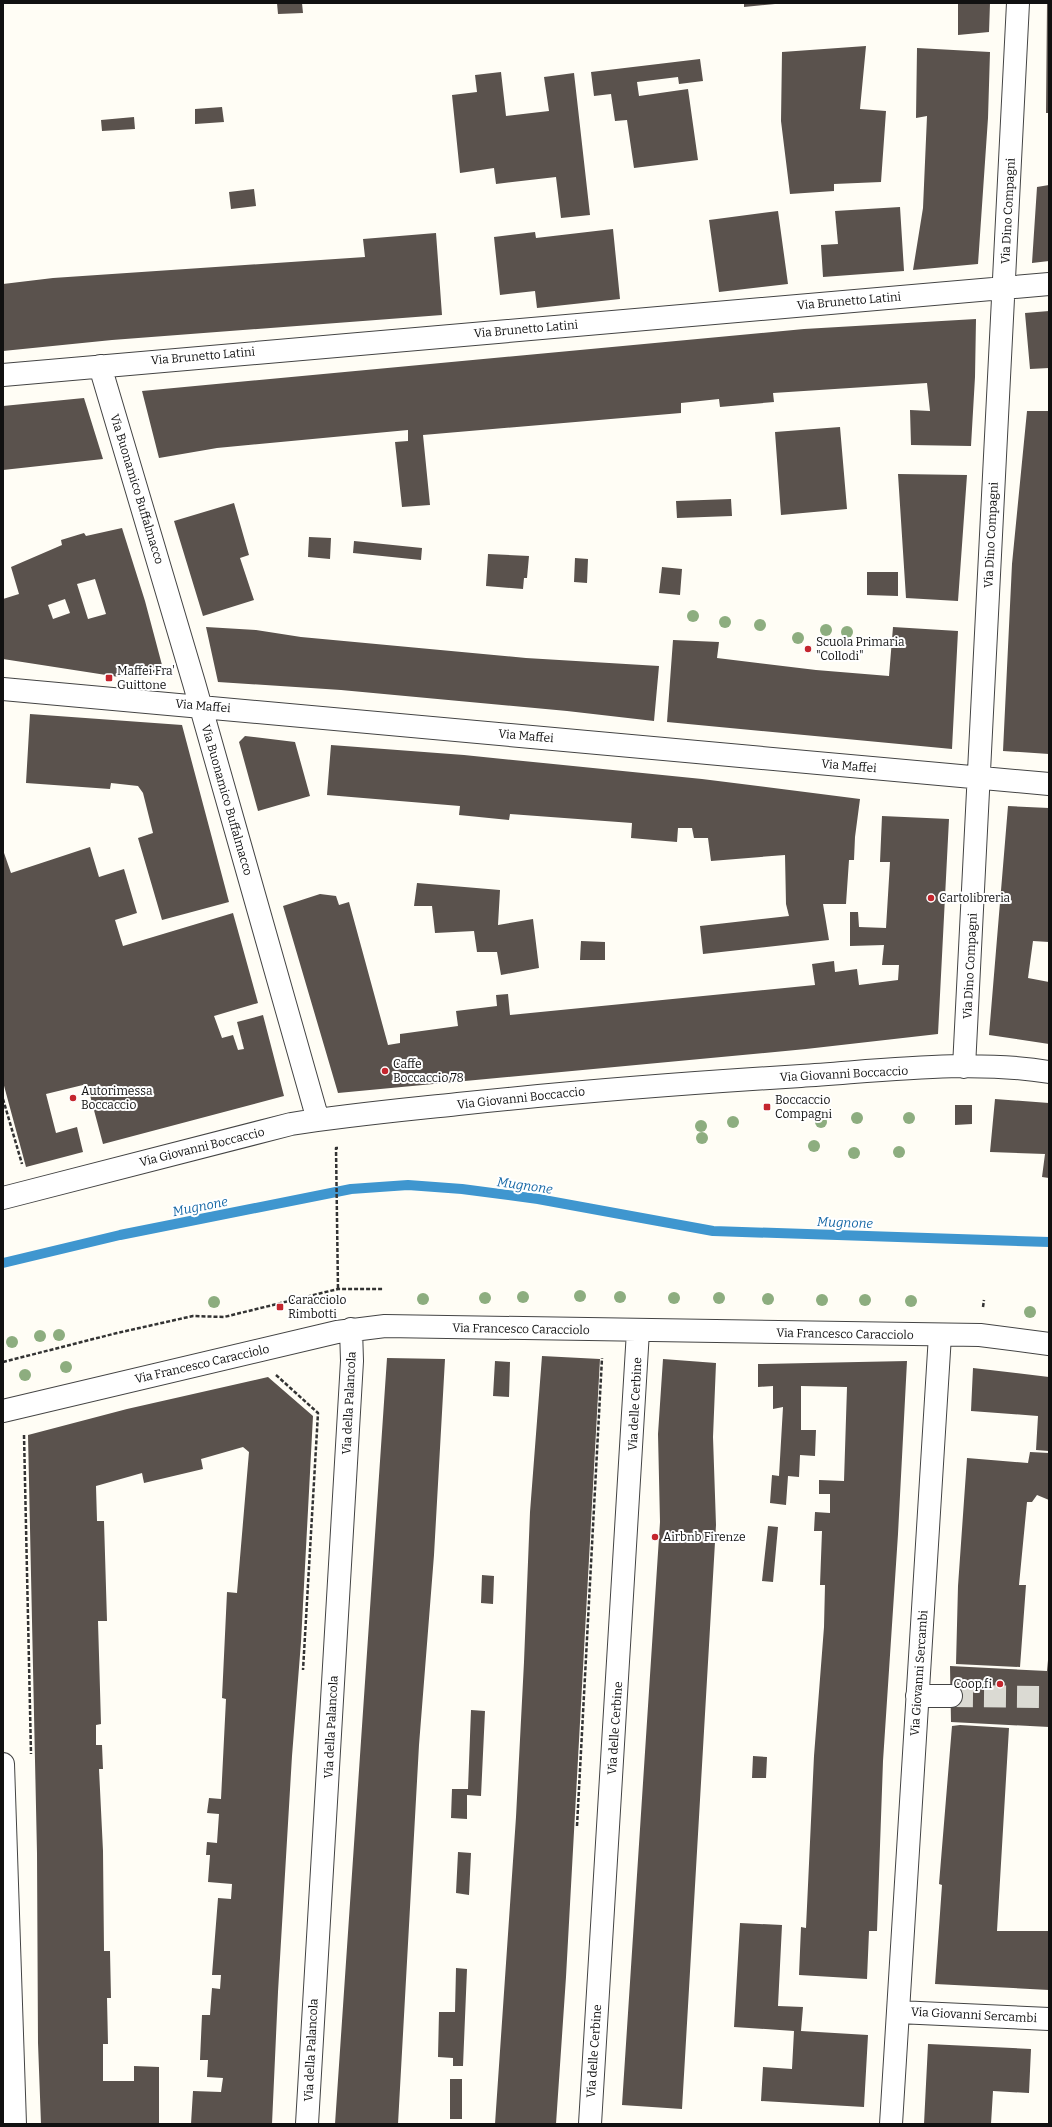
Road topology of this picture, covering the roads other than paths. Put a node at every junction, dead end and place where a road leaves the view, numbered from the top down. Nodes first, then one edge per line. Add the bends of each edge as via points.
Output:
1 (1018, 3) edge
2 (1049, 284) edge
3 (1004, 288) junction
4 (100, 366) junction
5 (3, 375) edge
6 (3, 690) edge
7 (201, 706) junction
8 (979, 778) junction
9 (1049, 784) edge
10 (964, 1066) junction
11 (1049, 1072) edge
12 (318, 1120) junction
13 (5, 1191) edge
14 (351, 1329) junction
15 (638, 1331) junction
16 (940, 1335) junction
17 (1049, 1344) edge
18 (3, 1411) edge
19 (918, 1696) junction
20 (951, 1696) tunnel mouth
21 (3, 1764) edge
22 (898, 2012) junction
23 (1049, 2019) edge
24 (15, 2124) edge
25 (307, 2124) edge
26 (590, 2124) edge
27 (891, 2124) edge

1 - 3 street, Via Dino Compagni
2 - 3 street, Via Brunetto Latini
3 - 4 street, Via Brunetto Latini
3 - 8 street, Via Dino Compagni
4 - 5 street, Via Brunetto Latini
4 - 7 street, Via Buonamico Buffalmacco
6 - 7 street, Via Maffei
7 - 8 street, Via Maffei
7 - 12 street, Via Buonamico Buffalmacco
8 - 9 street, Via Maffei
8 - 10 street, Via Dino Compagni
10 - 11 street, Via Giovanni Boccaccio
10 - 12 street, Via Giovanni Boccaccio via 559,1094
12 - 13 street, Via Giovanni Boccaccio
14 - 15 street, Via Francesco Caracciolo via 385,1326
14 - 18 street, Via Francesco Caracciolo
14 - 25 street, Via della Palancola via 352,1369
15 - 16 street, Via Francesco Caracciolo
15 - 26 street, Via delle Cerbine
16 - 17 street, Via Francesco Caracciolo via 980,1335
16 - 19 street, Via Giovanni Sercambi
19 - 20 street
19 - 22 street, Via Giovanni Sercambi
21 - 24 street
22 - 23 street, Via Giovanni Sercambi
22 - 27 street, Via Giovanni Sercambi

